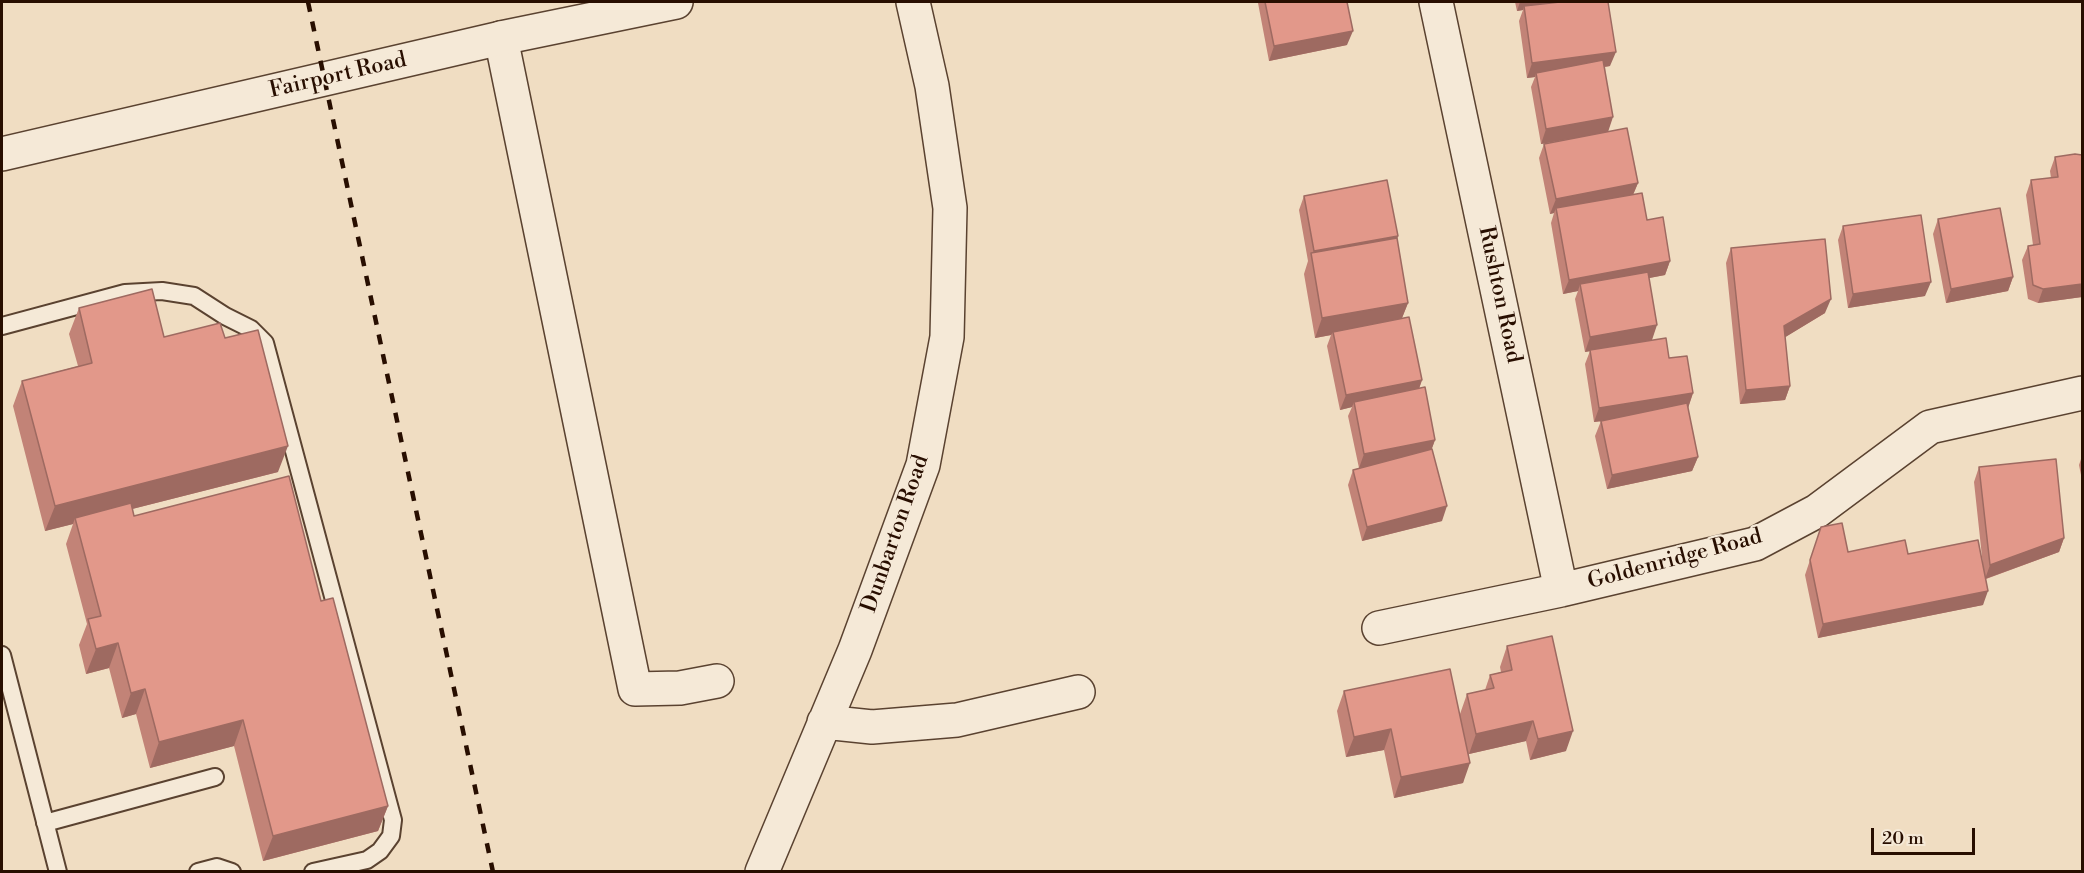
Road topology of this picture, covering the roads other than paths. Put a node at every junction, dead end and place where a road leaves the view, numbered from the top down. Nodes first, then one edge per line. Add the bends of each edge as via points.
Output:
1 (676, 2) edge
2 (913, 2) edge
3 (1436, 2) edge
4 (501, 38) junction
5 (2, 154) edge
6 (2, 326) edge
7 (2082, 393) edge
8 (1561, 590) junction
9 (1379, 628) dead end
10 (2, 655) edge
11 (717, 681) dead end
12 (1078, 693) dead end
13 (824, 722) junction
14 (215, 777) dead end
15 (45, 823) junction
16 (58, 872) edge
17 (198, 872) edge
18 (232, 872) edge
19 (313, 872) edge
20 (762, 872) edge

1 - 4 street, Fairport Road
2 - 13 street, Dunbarton Road via 932,86 950,208 947,337 923,465 855,650
3 - 8 street, Rushton Road
4 - 5 street, Fairport Road
4 - 11 street via 635,689 680,688
6 - 19 lane via 125,293 162,291 194,296 251,329 265,343 393,820 391,836 367,860
7 - 8 street, Goldenridge Road via 1930,427 1817,511 1755,544
8 - 9 street, Goldenridge Road
10 - 15 lane
12 - 13 street via 957,720 872,727
13 - 20 street, Dunbarton Road
14 - 15 lane
15 - 16 lane
17 - 18 lane via 217,867

